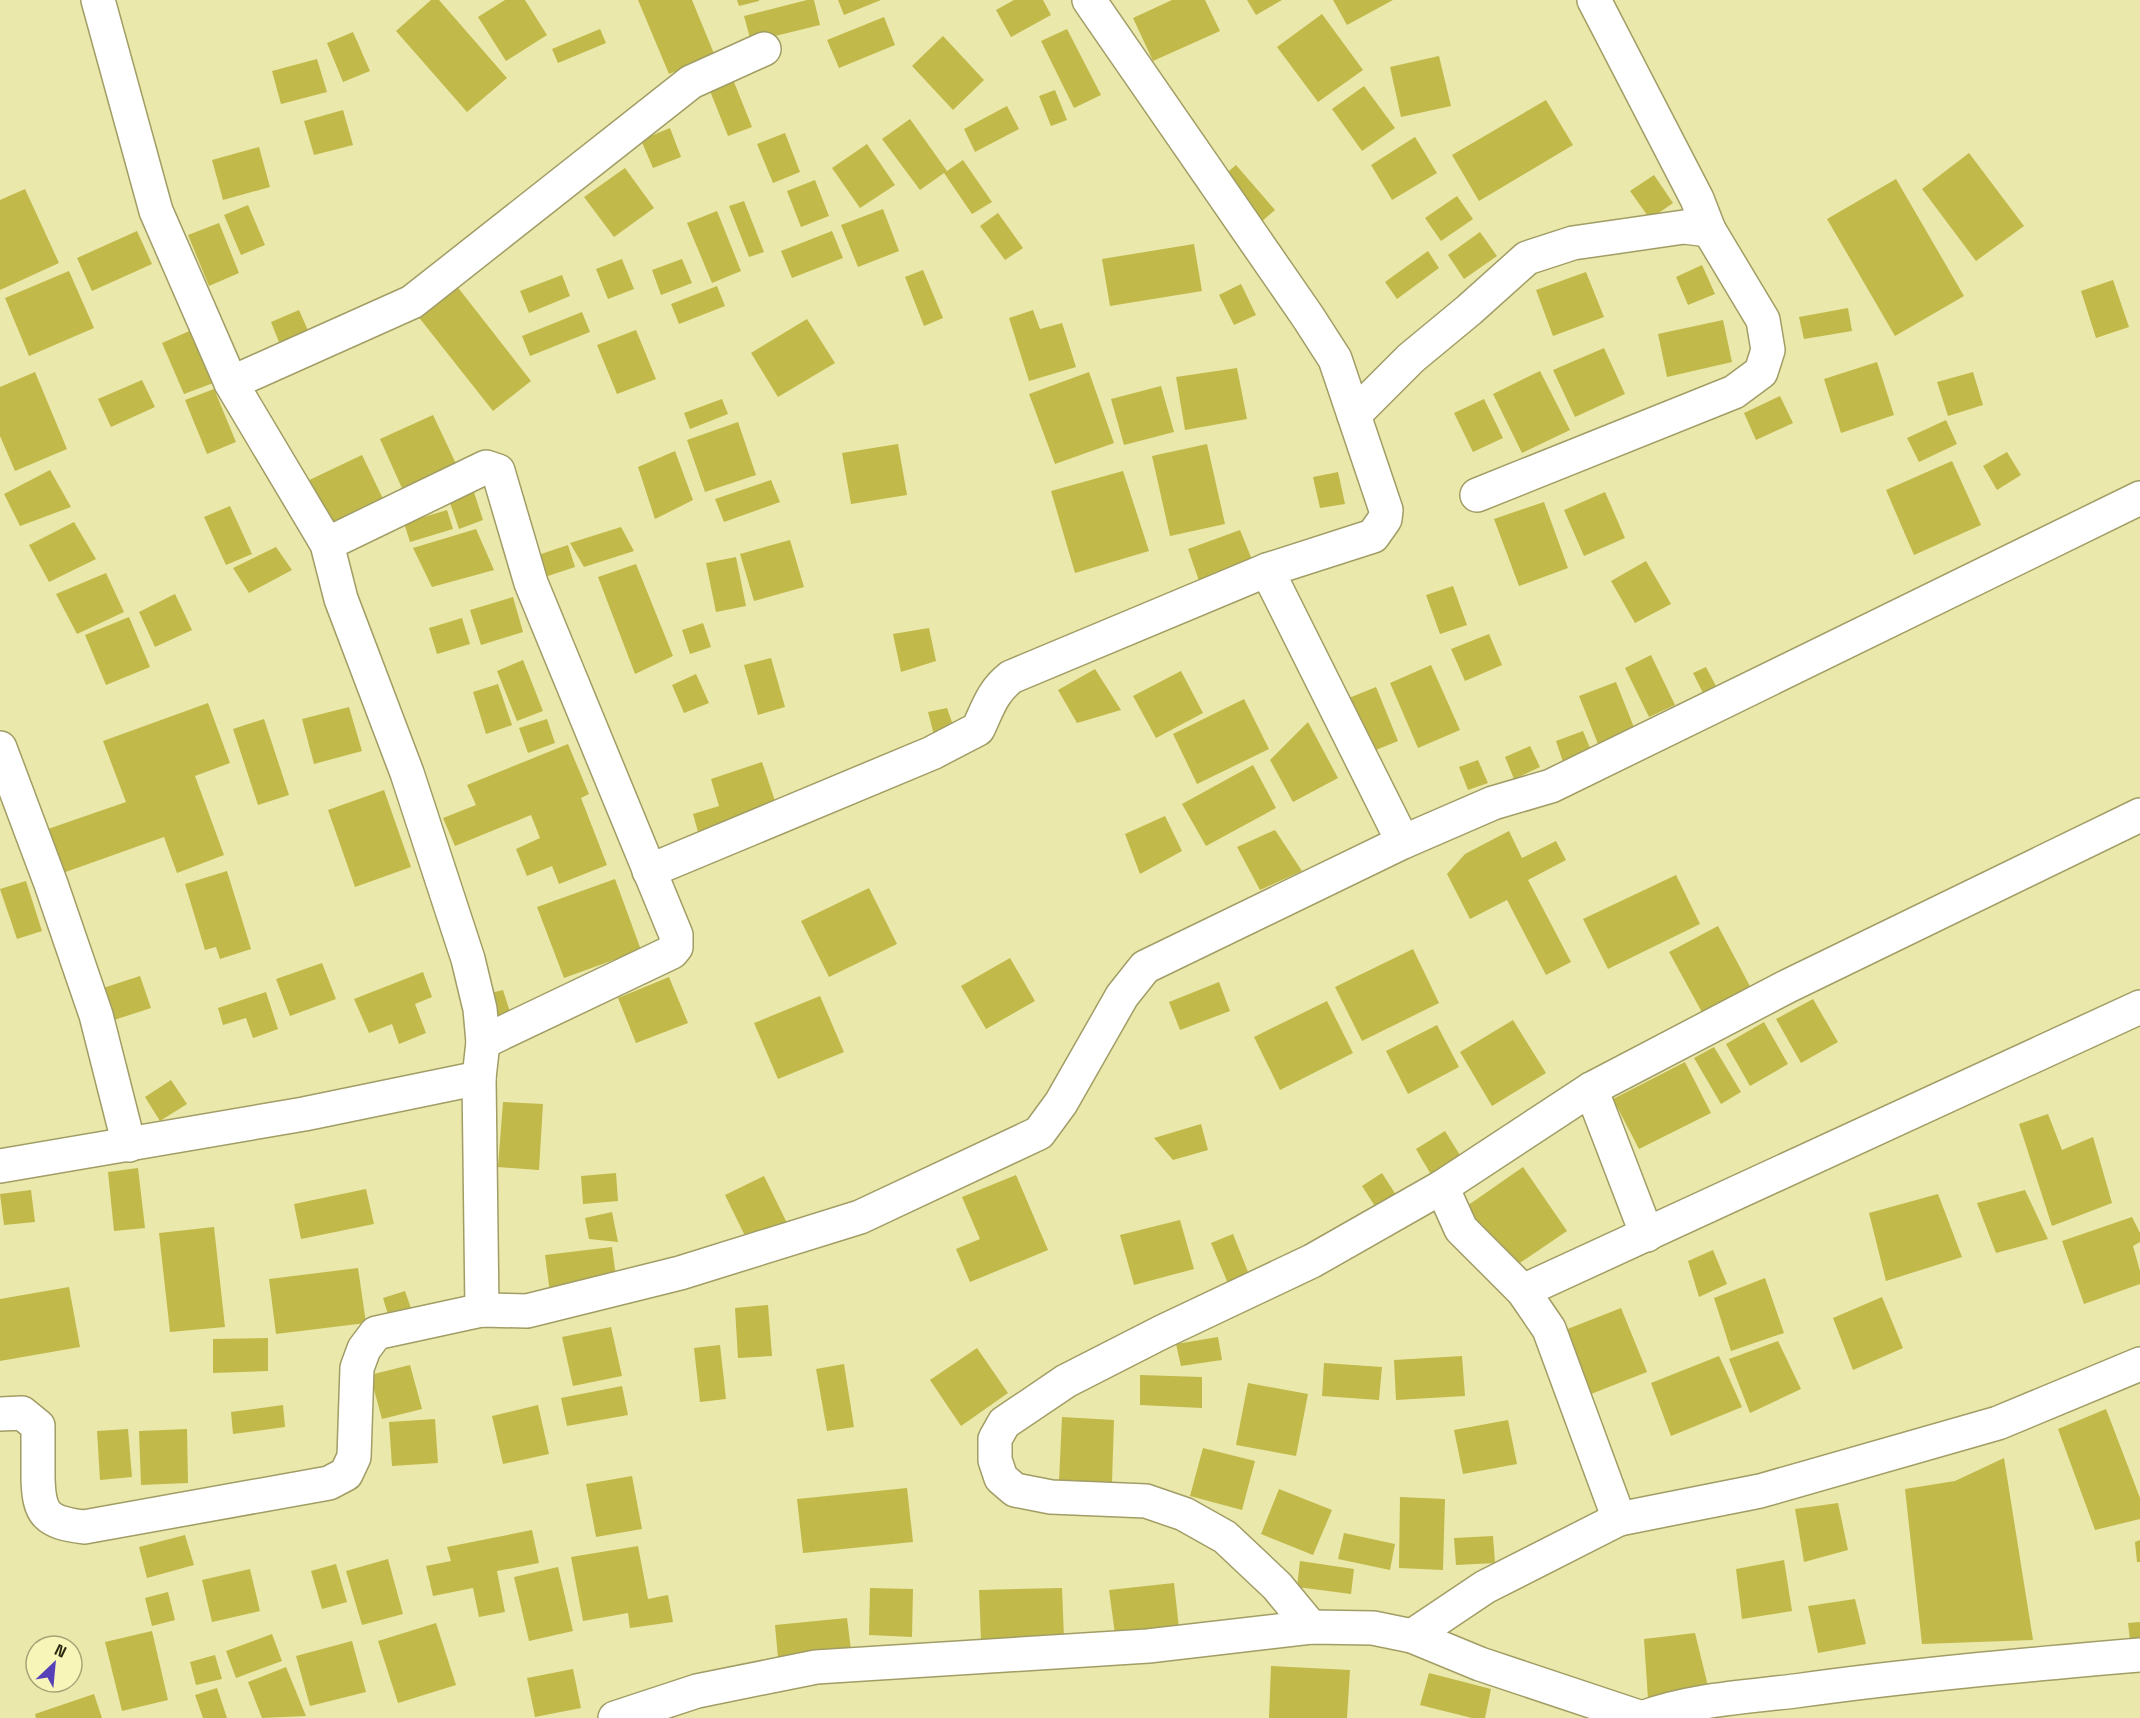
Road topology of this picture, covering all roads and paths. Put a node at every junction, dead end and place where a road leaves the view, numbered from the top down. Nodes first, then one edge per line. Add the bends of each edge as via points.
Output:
1 (98, 0) edge
2 (1089, 0) edge
3 (1594, 0) edge
4 (764, 49) dead end
5 (1710, 230) junction
6 (231, 382) junction
7 (1354, 415) junction
8 (1477, 495) dead end
9 (2140, 498) edge
10 (327, 544) junction
11 (1267, 570) junction
12 (0, 748) edge
13 (2140, 815) edge
14 (1403, 842) junction
15 (649, 871) junction
16 (2140, 1007) edge
17 (483, 1042) junction
18 (479, 1078) junction
19 (1591, 1089) junction
20 (129, 1145) junction
21 (0, 1166) edge
22 (1442, 1187) junction
23 (1647, 1235) junction
24 (1523, 1291) junction
25 (482, 1310) junction
26 (2140, 1364) edge
27 (0, 1414) edge
28 (1619, 1519) junction
29 (1311, 1627) junction
30 (1412, 1636) junction
31 (2140, 1655) edge
32 (615, 1718) edge
33 (1642, 1718) edge

1 - 6 street via 156,211
2 - 7 street via 1335,359
3 - 5 street
4 - 6 street via 691,82 412,302
5 - 7 street via 1684,227 1573,243 1527,258 1411,358
5 - 8 street via 1763,320 1768,350 1761,372 1734,392
6 - 10 street
7 - 11 street via 1386,510 1380,529 1373,536
9 - 14 street via 1551,786 1493,803
10 - 15 street via 486,467 498,471 531,584
10 - 17 street via 341,599 406,773 468,959
11 - 14 street
11 - 15 street via 1011,677 990,699 978,729 932,753
12 - 20 street via 96,1015
13 - 19 street via 1788,986
14 - 25 street via 1145,967 1122,996 1061,1103 1039,1133 860,1217 680,1273 527,1311
15 - 17 street via 675,935 676,947 672,952
16 - 23 street
17 - 18 street
18 - 20 street
18 - 25 street
19 - 22 street
19 - 23 street
20 - 21 street
22 - 24 street via 1461,1229
22 - 29 street via 1312,1261 1066,1381 1004,1423 995,1439 1000,1478 1015,1490 1051,1497 1146,1501 1184,1514 1225,1538 1277,1586
23 - 24 street
24 - 28 street via 1549,1329
25 - 27 street via 376,1333 357,1368 354,1457 346,1473 328,1483 84,1527 64,1525 48,1516 38,1504 38,1426 22,1413
26 - 28 street via 1998,1423 1760,1491
28 - 30 street via 1485,1587
29 - 30 street via 1374,1628
29 - 32 street via 1148,1646 816,1667 697,1691
30 - 33 street via 1480,1664
31 - 33 street via 1934,1672 1728,1700

